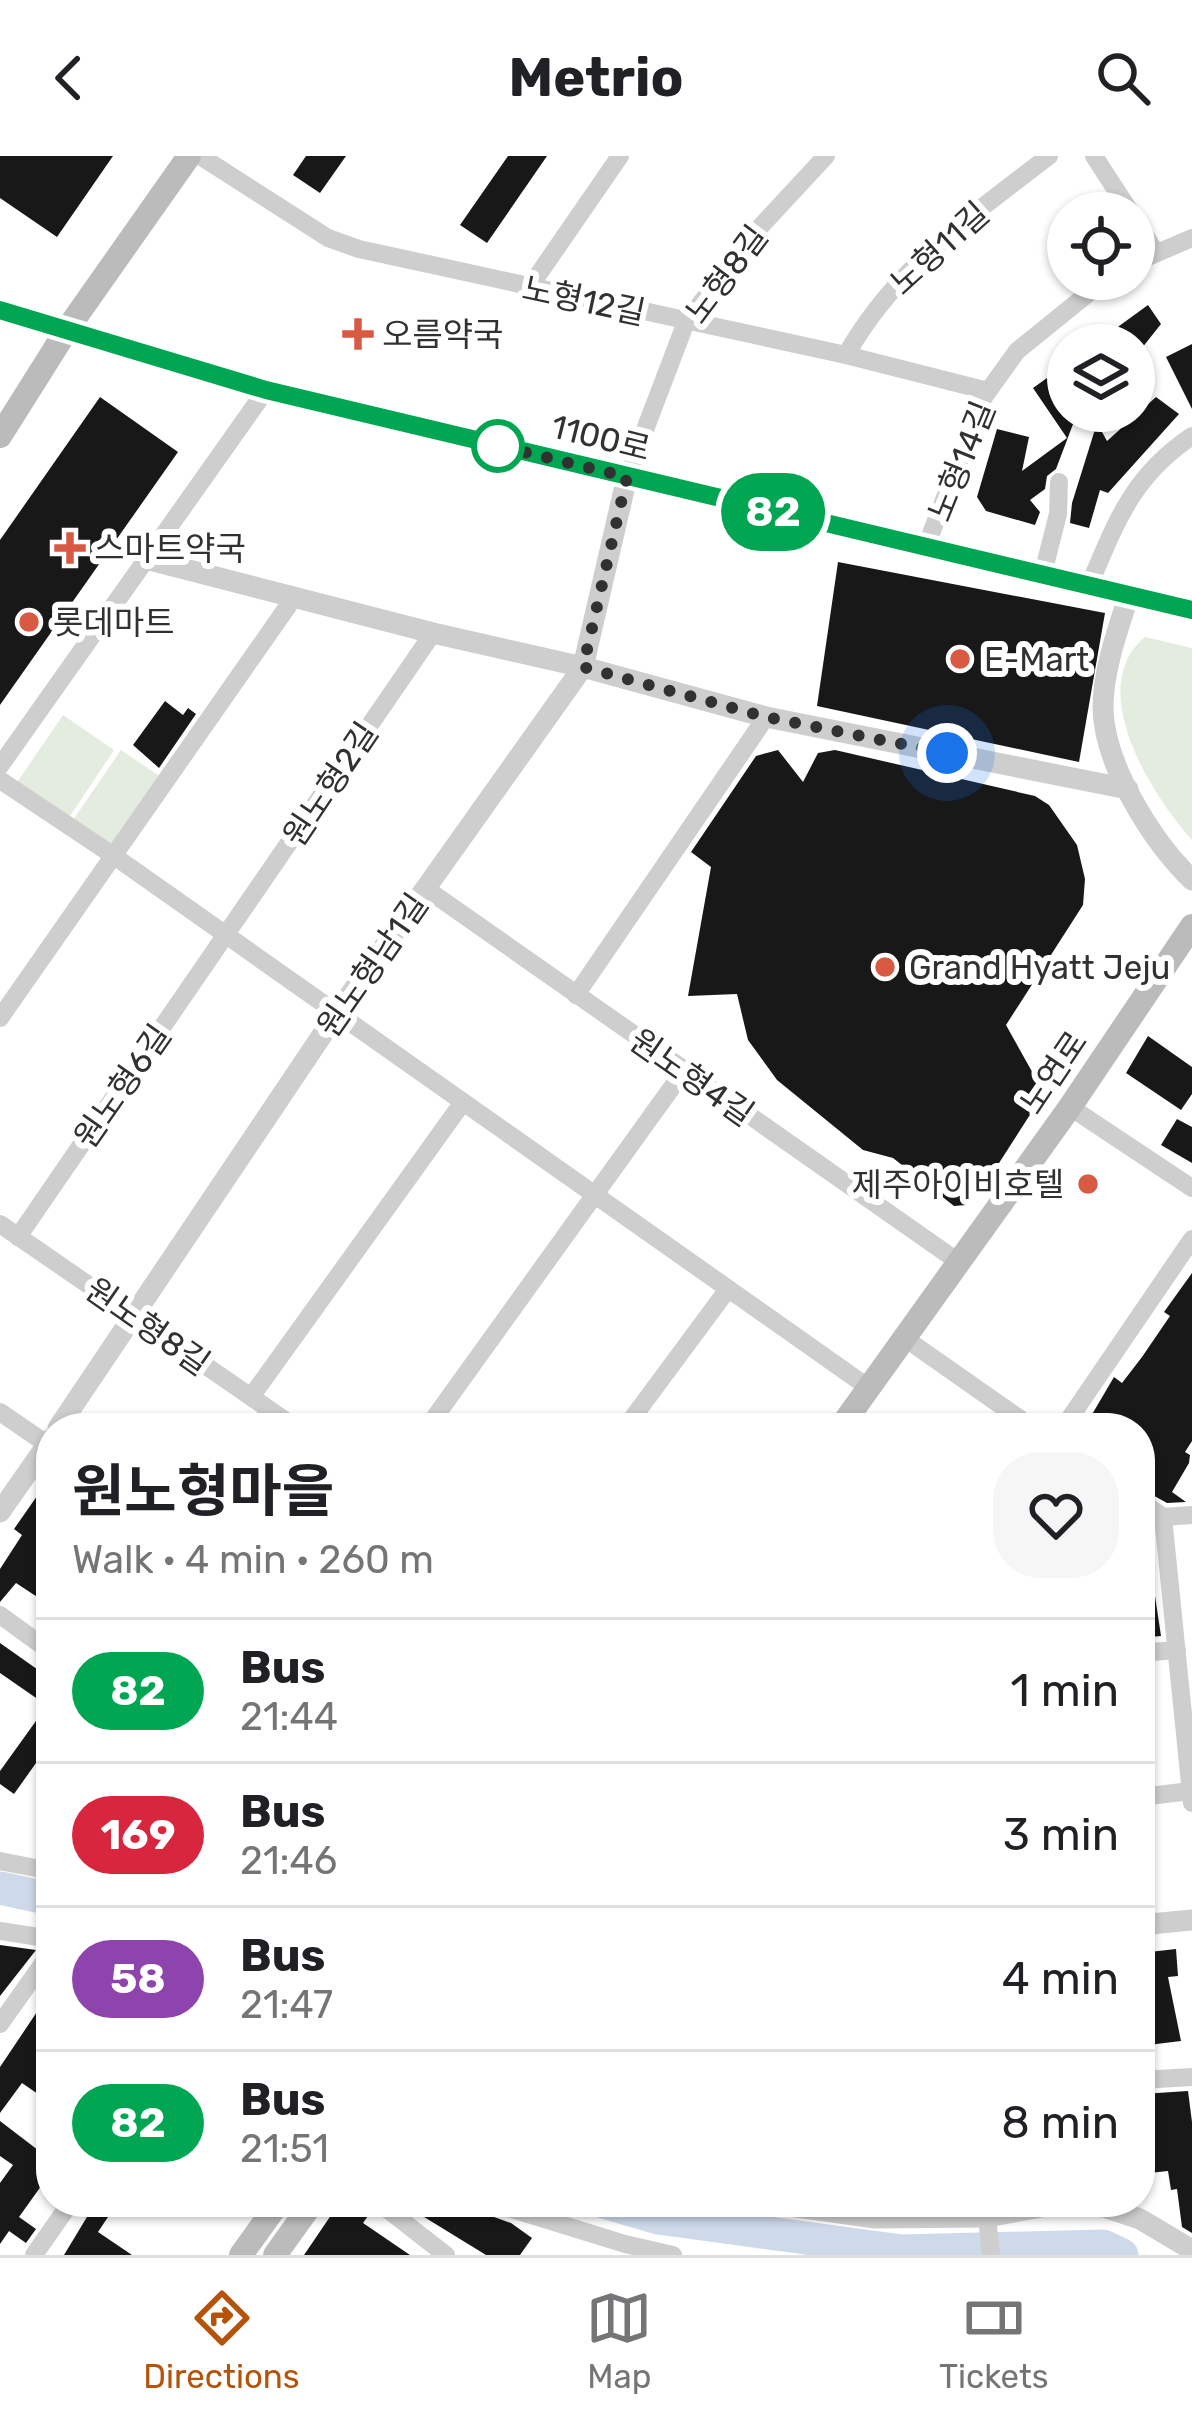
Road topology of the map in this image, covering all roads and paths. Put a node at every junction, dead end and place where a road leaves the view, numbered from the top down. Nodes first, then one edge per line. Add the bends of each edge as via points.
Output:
1 (189, 156) edge
2 (200, 156) edge
3 (620, 156) edge
4 (826, 156) edge
5 (1049, 156) edge
6 (1094, 156) edge
7 (1117, 192) edge
8 (1192, 238) edge
9 (1155, 251) edge
10 (529, 288) junction
11 (1080, 300) edge
12 (0, 310) edge
13 (686, 322) junction
14 (68, 328) junction
15 (846, 356) junction
16 (266, 390) junction
17 (988, 391) junction
18 (0, 436) edge
19 (1192, 436) edge
20 (627, 477) junction
21 (1059, 482) dead end
22 (925, 549) junction
23 (146, 560) junction
24 (1042, 577) junction
25 (1088, 588) junction
26 (295, 596) junction
27 (1128, 598) junction
28 (1192, 610) edge
29 (433, 633) junction
30 (583, 667) junction
31 (766, 717) junction
32 (0, 766) edge
33 (0, 780) edge
34 (1128, 790) junction
35 (114, 856) junction
36 (1192, 880) edge
37 (425, 888) junction
38 (1192, 926) edge
39 (226, 935) junction
40 (577, 994) junction
41 (338, 1013) junction
42 (0, 1018) edge
43 (682, 1072) junction
44 (463, 1102) junction
45 (1070, 1107) junction
46 (1192, 1189) edge
47 (595, 1195) junction
48 (0, 1225) edge
49 (18, 1237) junction
50 (1192, 1239) edge
51 (960, 1263) junction
52 (728, 1289) junction
53 (133, 1316) junction
54 (906, 1340) junction
55 (868, 1388) junction
56 (251, 1397) junction
57 (0, 1412) edge
58 (69, 1413) edge
59 (274, 1413) edge
60 (438, 1413) edge
61 (636, 1413) edge
62 (850, 1413) edge
63 (1011, 1413) edge
64 (1073, 1413) edge
65 (36, 1431) edge
66 (36, 1461) edge
67 (1155, 1511) edge
68 (0, 1512) edge
69 (1192, 1515) edge
70 (1163, 1516) junction
71 (0, 1616) edge
72 (36, 1641) edge
73 (1177, 1650) junction
74 (1155, 1652) edge
75 (1191, 1791) edge
76 (1155, 1795) edge
77 (1192, 1803) edge
78 (0, 1862) edge
79 (36, 1868) edge
80 (1192, 1920) edge
81 (1155, 1924) edge
82 (0, 1931) edge
83 (36, 1937) edge
84 (36, 1973) edge
85 (0, 2024) edge
86 (1192, 2077) edge
87 (1155, 2079) edge
88 (61, 2217) edge
89 (268, 2217) edge
90 (302, 2217) edge
91 (397, 2217) edge
92 (536, 2217) edge
93 (966, 2217) edge
94 (1015, 2217) edge
95 (1134, 2217) edge
96 (988, 2225) junction
97 (1192, 2250) edge
98 (34, 2255) edge
99 (241, 2255) edge
100 (274, 2255) edge
101 (446, 2255) edge
102 (673, 2255) edge
103 (991, 2255) edge

1 - 14 main road
2 - 10 street, 노형12길 via 328,238
3 - 10 street
4 - 13 street, 노형8길
5 - 15 street, 노형11길 via 941,238 871,311
6 - 7 street
8 - 9 street
10 - 13 street, 노형12길
11 - 17 street, 노형14길 via 1017,351
12 - 14 main road, 1100로
13 - 15 street, 노형12길
13 - 20 street, 노형8길
14 - 16 main road, 1100로
14 - 18 main road
15 - 17 street, 노형12길
16 - 20 main road, 1100로
16 - 23 street
17 - 22 street, 노형14길
19 - 25 street via 1141,479
20 - 22 main road, 1100로
20 - 30 street, 원노형남1길
21 - 24 street
22 - 24 main road, 1100로
23 - 26 street
23 - 32 street
24 - 25 main road, 1100로
25 - 27 main road, 1100로
26 - 29 street
26 - 35 street
27 - 28 main road, 1100로
27 - 34 street via 1103,709
29 - 30 street
29 - 39 street, 원노형2길
30 - 31 street
30 - 37 street, 원노형남1길
31 - 34 street
31 - 40 street
33 - 35 street
34 - 36 street
35 - 39 street
35 - 42 street
37 - 40 street, 원노형4길
37 - 41 street, 원노형남1길
38 - 45 main road, 노연로
39 - 41 street
39 - 49 street, 원노형6길
40 - 43 street, 원노형4길
41 - 44 street
41 - 53 street, 원노형남1길
43 - 47 street
43 - 51 street, 원노형4길
44 - 47 street
44 - 56 street
45 - 46 street
45 - 51 main road, 노연로
47 - 52 street
47 - 60 street
48 - 49 street, 원노형8길
49 - 53 street, 원노형8길
50 - 64 street
51 - 54 main road, 노연로
52 - 55 street
52 - 61 street
53 - 56 street, 원노형8길
53 - 58 street, 원노형남1길
54 - 55 main road, 노연로
54 - 63 street
55 - 62 main road, 노연로
56 - 59 street, 원노형8길
57 - 65 street
66 - 68 street, 원노형남1길
67 - 70 street
69 - 70 street
70 - 73 street
71 - 72 street
73 - 74 street
73 - 75 street
75 - 76 street
75 - 77 street
78 - 79 street
80 - 81 street
82 - 83 street
84 - 85 street
86 - 87 street
88 - 98 street
89 - 99 main road
90 - 100 main road
91 - 101 street
92 - 102 street
93 - 96 street
94 - 96 street
95 - 97 street
96 - 103 street

